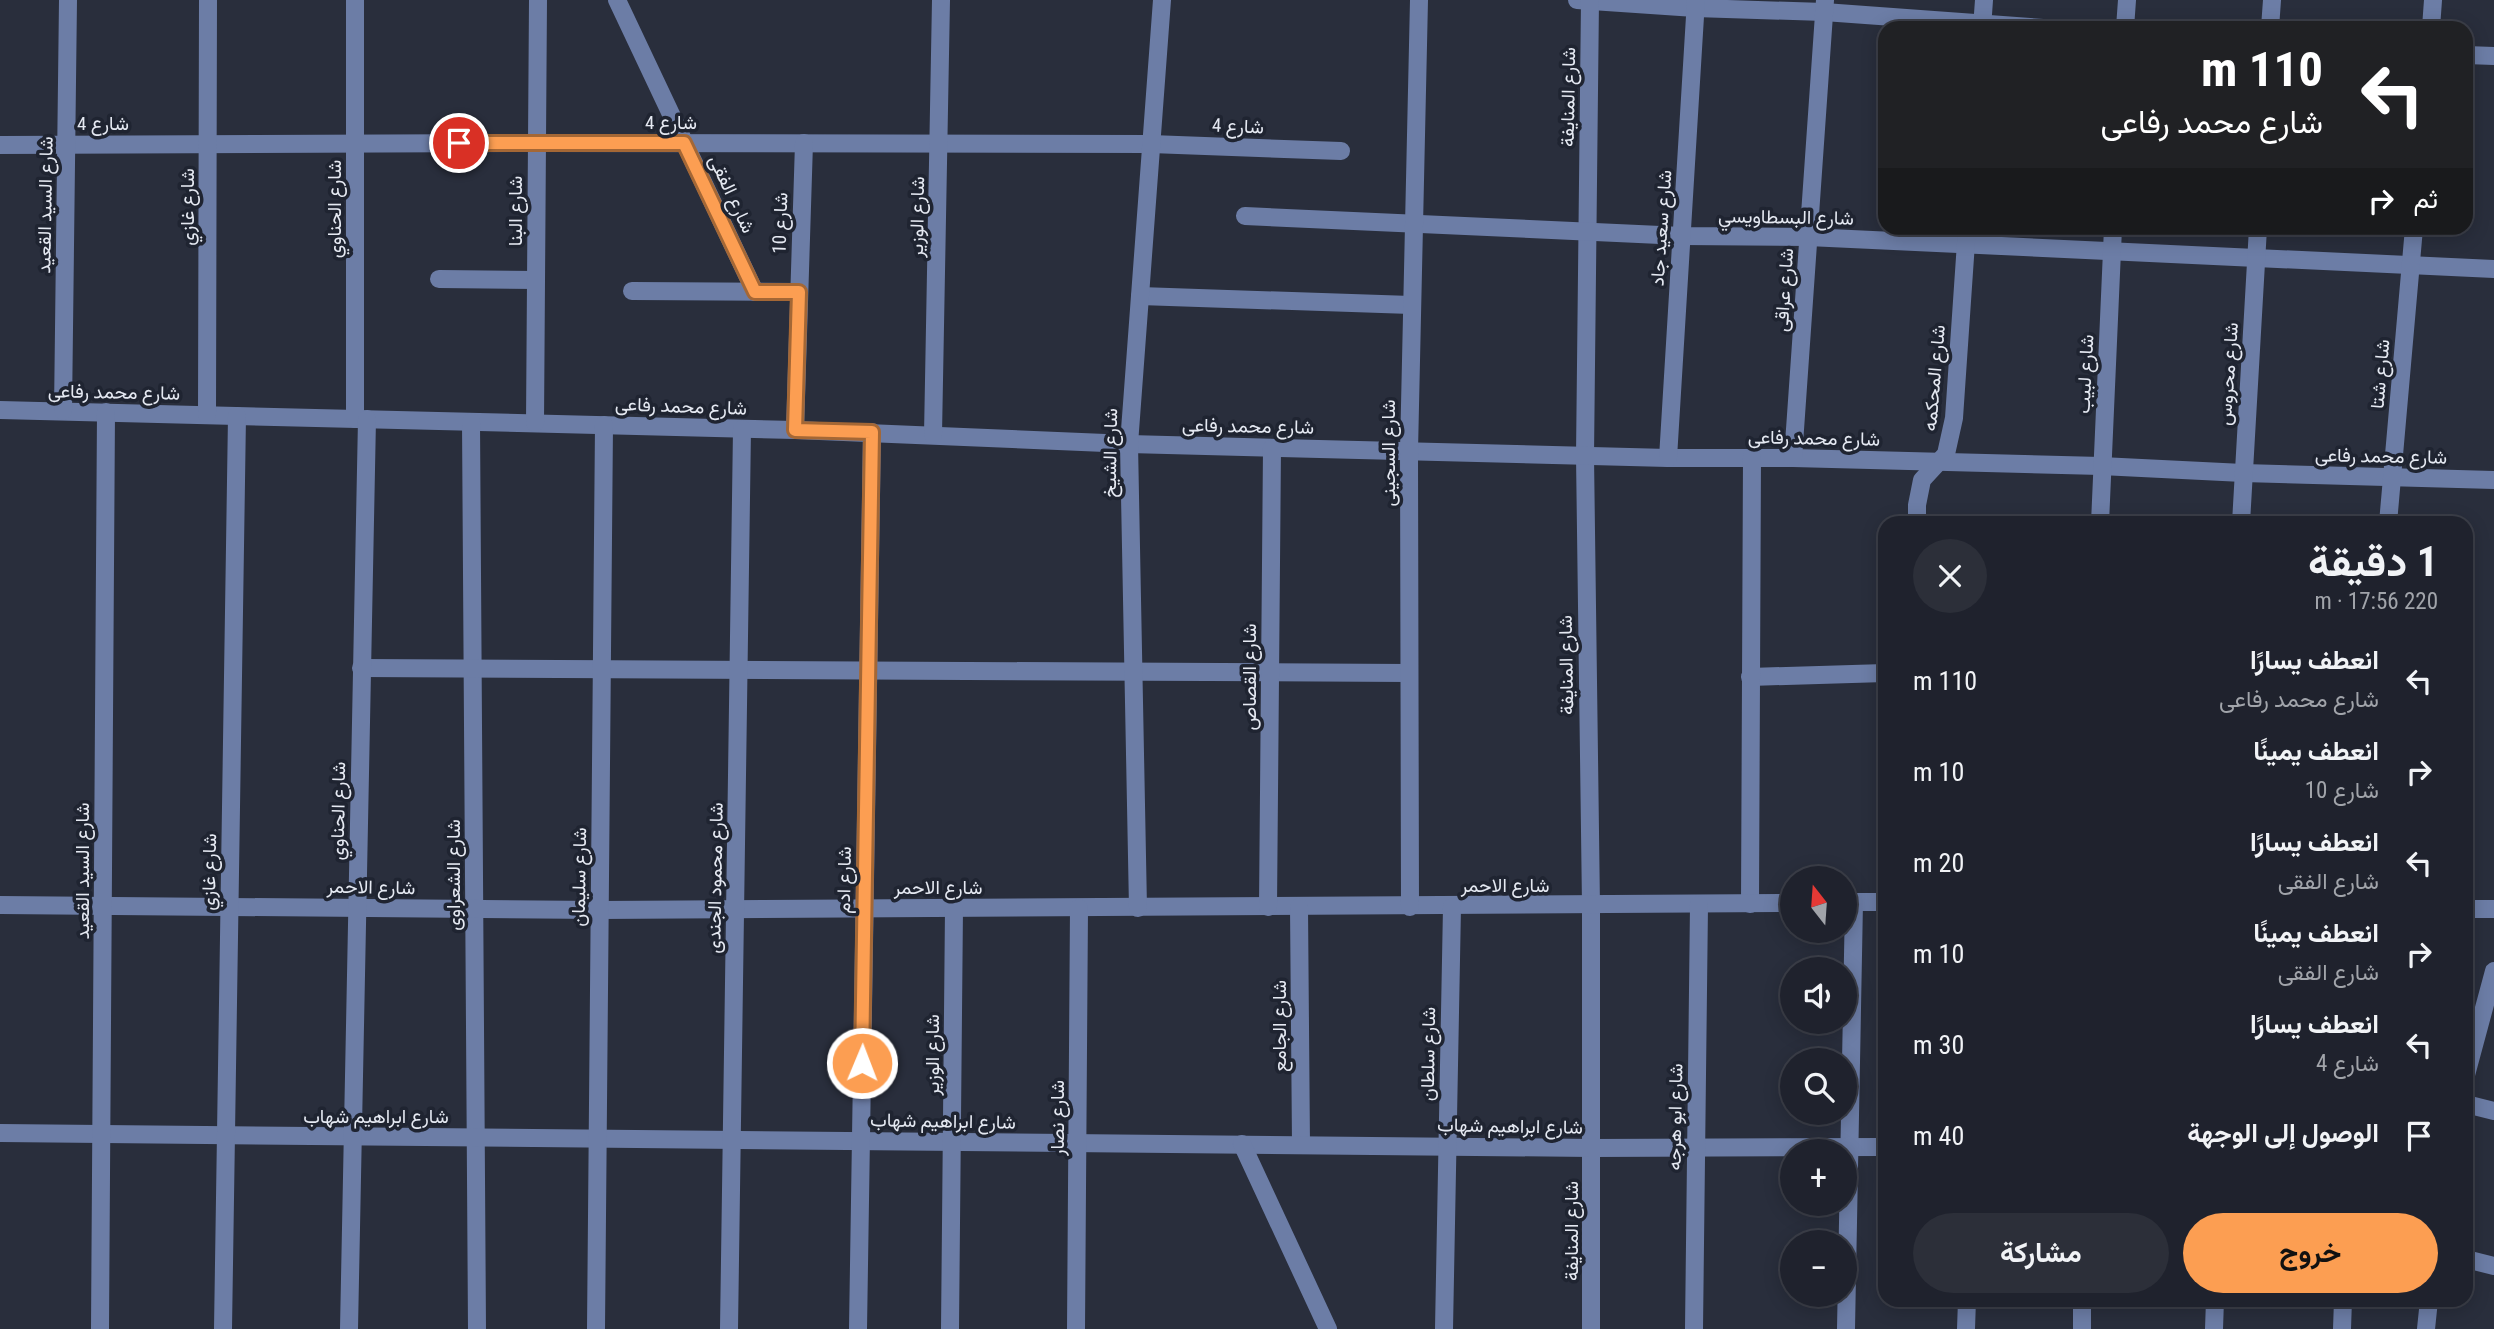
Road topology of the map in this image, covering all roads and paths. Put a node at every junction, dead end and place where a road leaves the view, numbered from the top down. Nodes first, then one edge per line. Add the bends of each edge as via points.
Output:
1 (68, 0) edge
2 (208, 0) edge
3 (355, 0) edge
4 (538, 0) edge
5 (617, 0) edge
6 (942, 0) edge
7 (1162, 0) edge
8 (1419, 0) edge
9 (1577, 0) edge
10 (1590, 0) edge
11 (1984, 0) edge
12 (2127, 0) edge
13 (2272, 0) edge
14 (2433, 0) edge
15 (1696, 4) edge
16 (1825, 6) edge
17 (1943, 21) edge
18 (1982, 21) edge
19 (2126, 21) edge
20 (2270, 21) edge
21 (2432, 21) edge
22 (2473, 55) edge
23 (2494, 56) edge
24 (355, 143) junction
25 (537, 143) junction
26 (684, 143) junction
27 (804, 143) junction
28 (66, 144) junction
29 (208, 144) junction
30 (939, 144) junction
31 (1152, 144) junction
32 (0, 145) edge
33 (1341, 151) dead end
34 (1245, 216) dead end
35 (1413, 223) junction
36 (1587, 231) junction
37 (2113, 235) edge
38 (2258, 235) edge
39 (2413, 235) edge
40 (1682, 236) junction
41 (1966, 236) edge
42 (1808, 237) junction
43 (2112, 251) junction
44 (2256, 259) junction
45 (2410, 265) junction
46 (2494, 269) edge
47 (439, 279) dead end
48 (536, 280) junction
49 (632, 291) dead end
50 (755, 292) junction
51 (799, 292) junction
52 (1140, 296) junction
53 (1411, 305) junction
54 (0, 410) edge
55 (62, 411) junction
56 (106, 412) junction
57 (207, 415) junction
58 (237, 416) junction
59 (361, 419) junction
60 (471, 422) junction
61 (534, 423) junction
62 (604, 425) junction
63 (743, 429) junction
64 (795, 430) junction
65 (872, 432) junction
66 (933, 435) junction
67 (1129, 444) junction
68 (1272, 448) junction
69 (1409, 451) junction
70 (1585, 456) junction
71 (1752, 457) junction
72 (1793, 457) junction
73 (1668, 458) junction
74 (1939, 463) junction
75 (2101, 466) junction
76 (2242, 473) junction
77 (2392, 477) junction
78 (2494, 480) edge
79 (1917, 516) edge
80 (2100, 516) edge
81 (2241, 516) edge
82 (2389, 516) edge
83 (361, 668) junction
84 (472, 668) junction
85 (602, 669) junction
86 (739, 670) junction
87 (868, 671) junction
88 (1133, 672) junction
89 (1270, 672) junction
90 (1409, 673) junction
91 (1878, 673) edge
92 (1750, 677) junction
93 (1857, 902) edge
94 (1878, 902) edge
95 (1750, 904) junction
96 (1780, 904) edge
97 (0, 905) edge
98 (1699, 905) junction
99 (103, 906) junction
100 (230, 906) junction
101 (1452, 906) junction
102 (1591, 906) junction
103 (1268, 907) junction
104 (1299, 907) junction
105 (1410, 907) junction
106 (357, 908) junction
107 (954, 908) junction
108 (1079, 908) junction
109 (1138, 908) junction
110 (474, 909) junction
111 (735, 909) junction
112 (864, 909) junction
113 (2473, 909) edge
114 (2494, 909) edge
115 (599, 910) junction
116 (1849, 943) edge
117 (2494, 971) edge
118 (2491, 991) edge
119 (2473, 1051) edge
120 (2473, 1106) edge
121 (2494, 1111) edge
122 (0, 1133) edge
123 (101, 1134) junction
124 (226, 1135) junction
125 (352, 1136) junction
126 (476, 1137) junction
127 (597, 1139) junction
128 (1849, 1139) edge
129 (732, 1140) junction
130 (861, 1141) junction
131 (953, 1142) junction
132 (1077, 1143) junction
133 (1242, 1144) junction
134 (1301, 1145) junction
135 (1447, 1146) junction
136 (1857, 1147) edge
137 (1878, 1147) edge
138 (1592, 1148) junction
139 (1780, 1148) edge
140 (1696, 1149) junction
141 (1848, 1216) edge
142 (2473, 1261) edge
143 (2494, 1266) edge
144 (1967, 1307) edge
145 (2082, 1307) edge
146 (2215, 1307) edge
147 (2343, 1307) edge
148 (2428, 1307) edge
149 (100, 1329) edge
150 (223, 1329) edge
151 (349, 1329) edge
152 (477, 1329) edge
153 (596, 1329) edge
154 (729, 1329) edge
155 (858, 1329) edge
156 (950, 1329) edge
157 (1076, 1329) edge
158 (1328, 1329) edge
159 (1444, 1329) edge
160 (1591, 1329) edge
161 (1694, 1329) edge
162 (1846, 1329) edge
163 (1966, 1329) edge
164 (2082, 1329) edge
165 (2214, 1329) edge
166 (2342, 1329) edge
167 (2426, 1329) edge

1 - 28 street, شارع السيد القعيد
2 - 29 street, شارع غازي
3 - 24 street, شارع الحناوي
4 - 25 street, شارع البنا
5 - 26 street, شارع الفقى
6 - 30 street, شارع الوزير
7 - 31 street, شارع الشيخ
8 - 35 street, شارع السجينى
9 - 10 street
10 - 15 street
10 - 36 street, شارع المنايفة
11 - 18 street
12 - 19 street
13 - 20 street
14 - 21 street
15 - 16 street
15 - 40 street, شارع سعيد جاد
16 - 17 street
16 - 42 street, شارع عراقى
22 - 23 street
24 - 25 street, شارع 4
24 - 29 street, شارع 4
24 - 59 street, شارع الحناوي
25 - 26 street, شارع 4
25 - 48 street, شارع البنا
26 - 27 street, شارع 4
26 - 50 street, شارع الفقى
27 - 30 street, شارع 4
27 - 51 street, شارع 10
28 - 29 street, شارع 4
28 - 32 street, شارع 4
28 - 55 street, شارع السيد القعيد
29 - 57 street, شارع غازي
30 - 31 street, شارع 4
30 - 66 street, شارع الوزير
31 - 33 street, شارع 4
31 - 52 street, شارع الشيخ
34 - 35 street, شارع البسطاويسي
35 - 36 street, شارع البسطاويسي
35 - 53 street, شارع السجينى
36 - 40 street, شارع البسطاويسي
36 - 70 street, شارع المنايفة
37 - 43 street, شارع لبيب
38 - 44 street, شارع محروس
39 - 45 street, شارع شتا
40 - 42 street, شارع البسطاويسي
40 - 73 street, شارع سعيد جاد
41 - 42 street, شارع البسطاويسي
41 - 43 street, شارع البسطاويسي
41 - 74 street, شارع المحكمه via 1954,418 1946,454
42 - 72 street, شارع عراقى
43 - 44 street, شارع البسطاويسي
43 - 75 street, شارع لبيب
44 - 45 street, شارع البسطاويسي
44 - 76 street, شارع محروس
45 - 46 street, شارع البسطاويسي
45 - 77 street, شارع شتا
47 - 48 street
48 - 61 street, شارع البنا
49 - 50 street
50 - 51 street
51 - 64 street, شارع 10
52 - 53 street
52 - 67 street, شارع الشيخ
53 - 69 street, شارع السجينى
54 - 55 street, شارع محمد رفاعى
55 - 56 street, شارع محمد رفاعى
56 - 57 street, شارع محمد رفاعى
56 - 99 street, شارع السيد القعيد
57 - 58 street, شارع محمد رفاعى
58 - 59 street, شارع محمد رفاعى
58 - 100 street, شارع غازي
59 - 60 street, شارع محمد رفاعى
59 - 83 street, شارع الحناوي
60 - 61 street, شارع محمد رفاعى
60 - 84 street, شارع الشعراوى
61 - 62 street, شارع محمد رفاعى
62 - 63 street, شارع محمد رفاعى
62 - 85 street, شارع سليمان
63 - 64 street, شارع محمد رفاعى
63 - 86 street, شارع محمود الجندى
64 - 65 street, شارع محمد رفاعى
65 - 66 street, شارع محمد رفاعى
65 - 87 street, شارع ادم
66 - 67 street, شارع محمد رفاعى
67 - 68 street, شارع محمد رفاعى
67 - 88 street, شارع الشيخ
68 - 69 street, شارع محمد رفاعى
68 - 89 street, شارع القصاص
69 - 70 street, شارع محمد رفاعى
69 - 90 street, شارع السجينى
70 - 73 street, شارع محمد رفاعى
70 - 102 street, شارع المنايفة
71 - 72 street, شارع محمد رفاعى
71 - 73 street, شارع محمد رفاعى
71 - 92 street
72 - 74 street, شارع محمد رفاعى
74 - 75 street, شارع محمد رفاعى
74 - 79 street, شارع المحكمه via 1922,480
75 - 76 street, شارع محمد رفاعى
75 - 80 street, شارع لبيب
76 - 77 street, شارع محمد رفاعى
76 - 81 street, شارع محروس
77 - 78 street, شارع محمد رفاعى
77 - 82 street, شارع شتا
83 - 84 street
83 - 106 street, شارع الحناوي
84 - 85 street
84 - 110 street, شارع الشعراوى
85 - 86 street
85 - 115 street, شارع سليمان
86 - 87 street
86 - 111 street, شارع محمود الجندى
87 - 88 street
87 - 112 street, شارع ادم
88 - 89 street
88 - 109 street, شارع الشيخ
89 - 90 street
89 - 103 street, شارع القصاص
90 - 105 street, شارع السجينى
91 - 92 street
92 - 95 street
93 - 94 street
95 - 96 street, شارع الاحمر
95 - 98 street, شارع الاحمر
97 - 99 street, شارع الاحمر
98 - 102 street, شارع الاحمر
98 - 140 street, شارع ابو هرجه
99 - 100 street, شارع الاحمر
99 - 123 street, شارع السيد القعيد
100 - 106 street, شارع الاحمر
100 - 124 street, شارع غازي
101 - 102 street, شارع الاحمر
101 - 105 street, شارع الاحمر
101 - 135 street, شارع سلطان
102 - 138 street, شارع المنايفة
103 - 104 street, شارع الاحمر
103 - 109 street, شارع الاحمر
104 - 105 street, شارع الاحمر
104 - 134 street, شارع الجامع
106 - 110 street, شارع الاحمر
106 - 125 street, شارع الحناوي
107 - 108 street, شارع الاحمر
107 - 112 street, شارع الاحمر
107 - 131 street, شارع الوزير
108 - 109 street, شارع الاحمر
108 - 132 street, شارع نصار
110 - 115 street, شارع الاحمر
110 - 126 street, شارع الشعراوى
111 - 112 street, شارع الاحمر
111 - 115 street, شارع الاحمر
111 - 129 street, شارع محمود الجندى
112 - 130 street, شارع ادم
113 - 114 street
115 - 127 street, شارع سليمان
116 - 128 street
117 - 118 street
118 - 119 street
120 - 121 street
122 - 123 street, شارع ابراهيم شهاب
123 - 124 street, شارع ابراهيم شهاب
123 - 149 street, شارع السيد القعيد
124 - 125 street, شارع ابراهيم شهاب
124 - 150 street, شارع غازي
125 - 126 street, شارع ابراهيم شهاب
125 - 151 street, شارع الحناوي
126 - 127 street, شارع ابراهيم شهاب
126 - 152 street, شارع الشعراوى
127 - 129 street, شارع ابراهيم شهاب
127 - 153 street, شارع سليمان
129 - 130 street, شارع ابراهيم شهاب
129 - 154 street, شارع محمود الجندى
130 - 131 street, شارع ابراهيم شهاب
130 - 155 street, شارع ادم
131 - 132 street, شارع ابراهيم شهاب
131 - 156 street, شارع الوزير
132 - 133 street, شارع ابراهيم شهاب
132 - 157 street, شارع نصار
133 - 134 street, شارع ابراهيم شهاب
133 - 158 street
134 - 135 street, شارع ابراهيم شهاب
135 - 138 street, شارع ابراهيم شهاب
135 - 159 street, شارع سلطان
136 - 137 street, شارع ابراهيم شهاب
138 - 140 street, شارع ابراهيم شهاب
138 - 160 street, شارع المنايفة
139 - 140 street, شارع ابراهيم شهاب
140 - 161 street, شارع ابو هرجه
141 - 162 street
142 - 143 street
144 - 163 street
145 - 164 street
146 - 165 street
147 - 166 street
148 - 167 street

